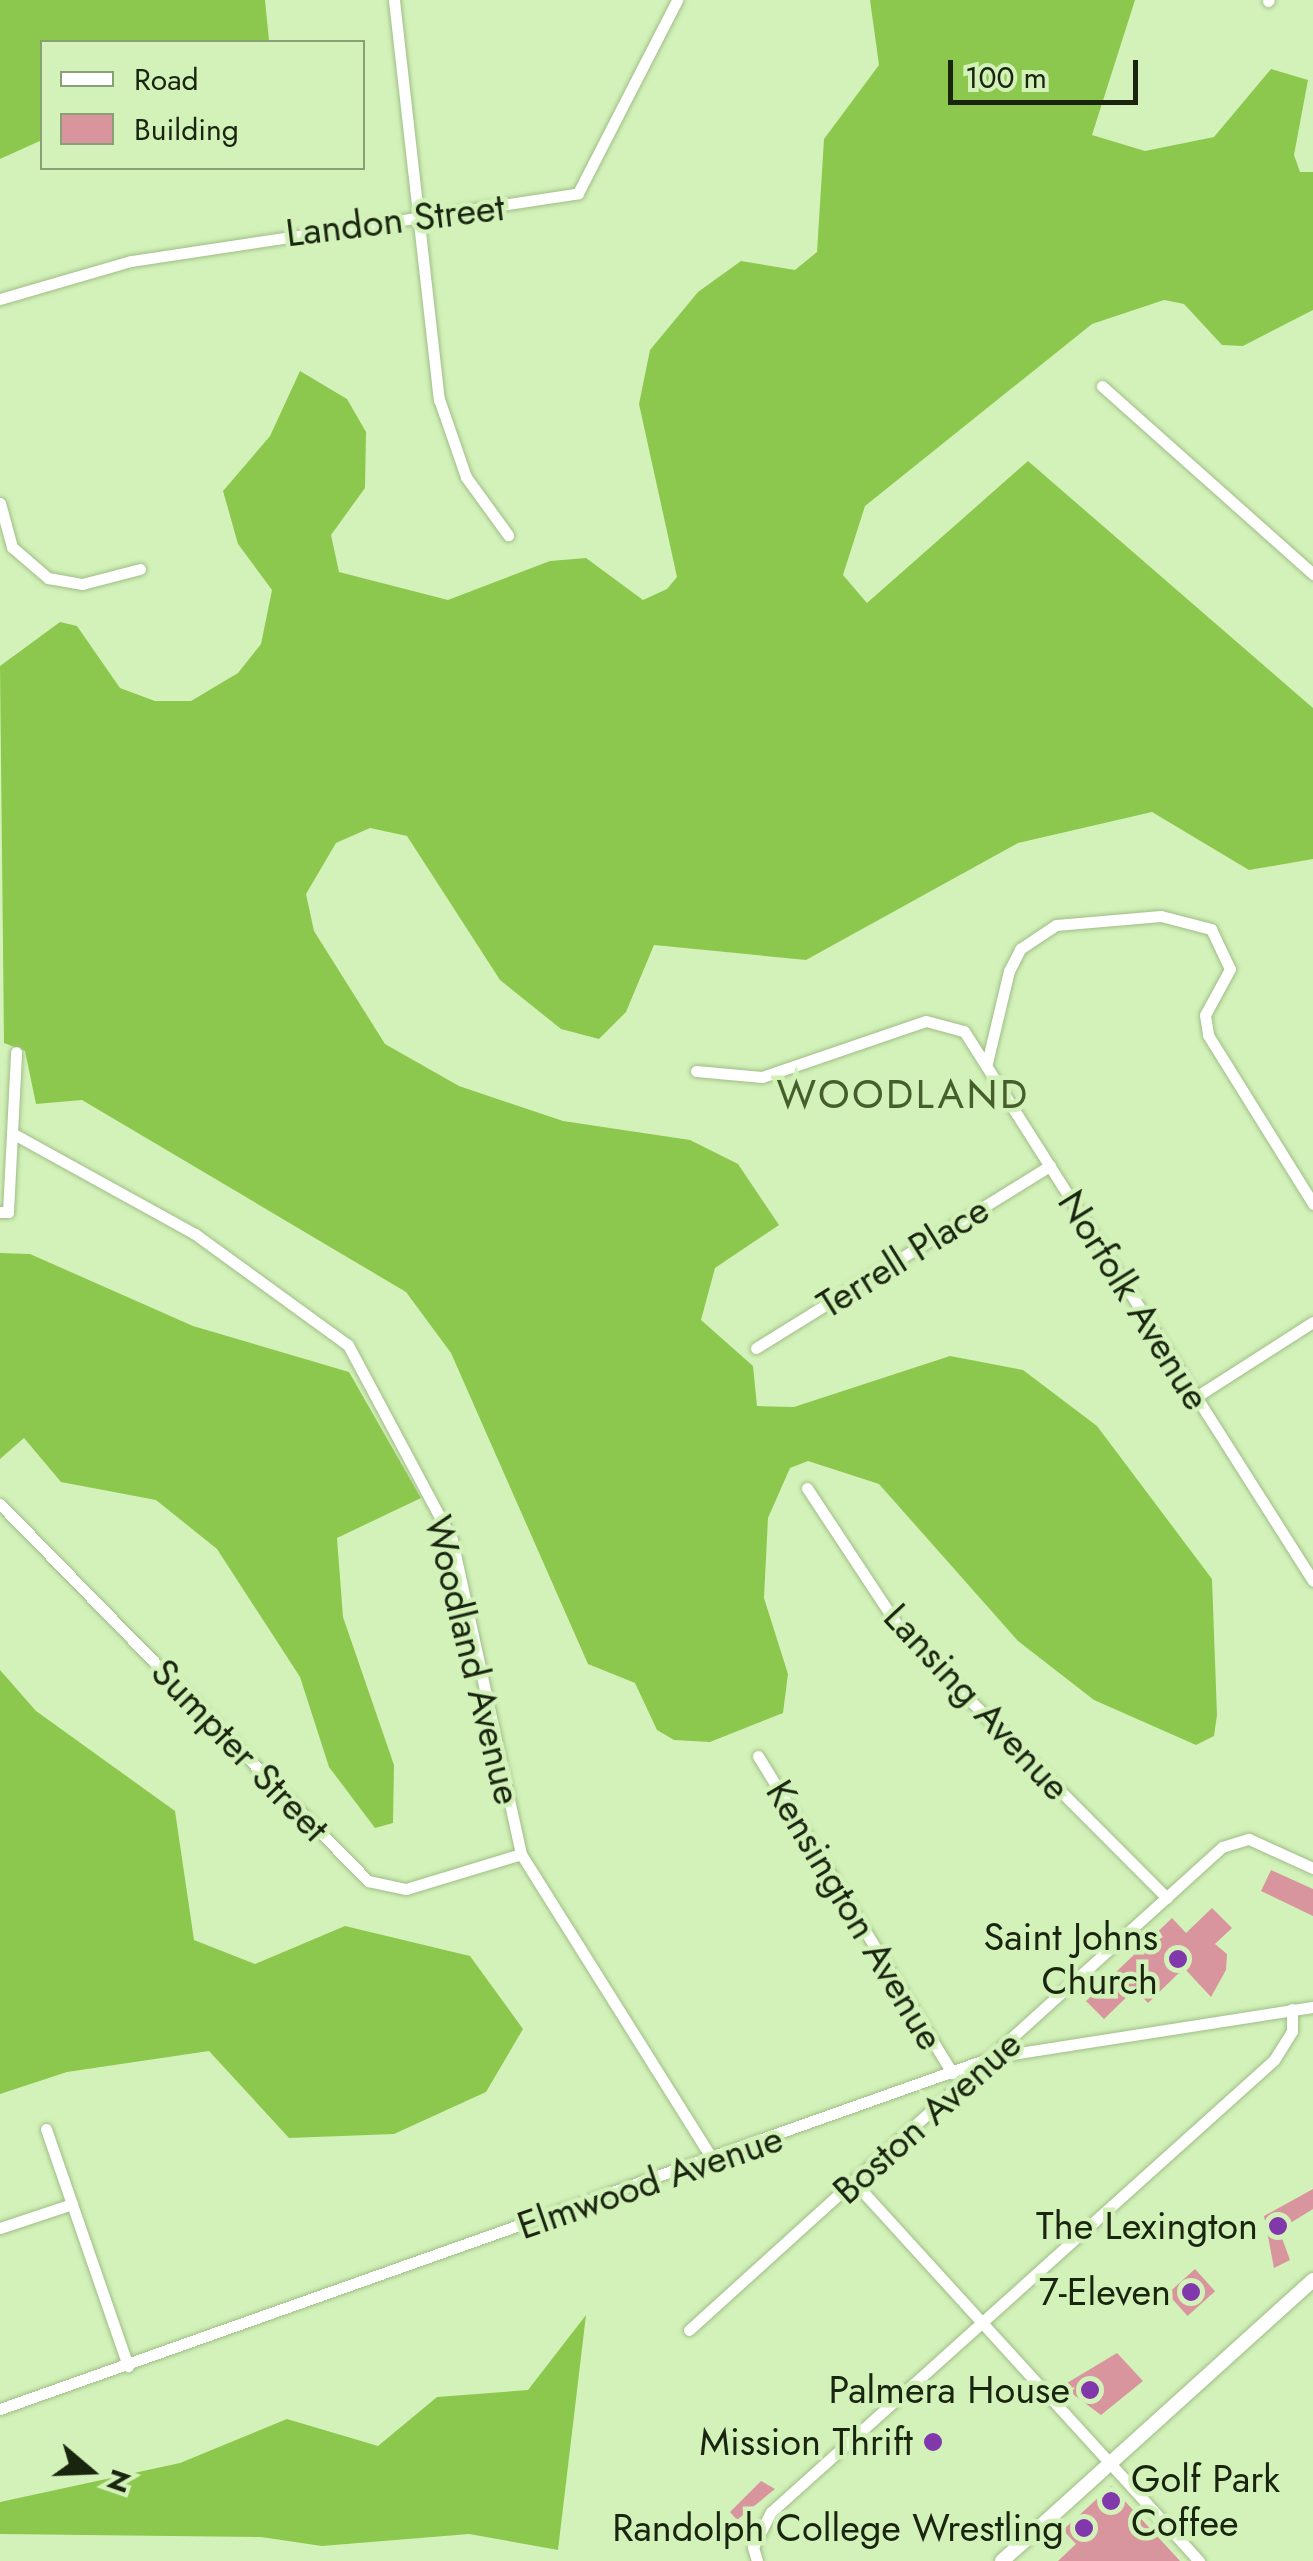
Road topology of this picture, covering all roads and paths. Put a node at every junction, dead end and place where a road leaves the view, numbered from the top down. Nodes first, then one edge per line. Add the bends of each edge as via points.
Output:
1 (394, 0) edge
2 (678, 0) edge
3 (415, 224) junction
4 (0, 299) edge
5 (1102, 386) dead end
6 (0, 503) edge
7 (508, 535) dead end
8 (140, 569) dead end
9 (1313, 574) edge
10 (16, 1052) dead end
11 (987, 1063) junction
12 (696, 1070) dead end
13 (12, 1133) junction
14 (1050, 1166) junction
15 (1313, 1204) edge
16 (0, 1212) edge
17 (1313, 1322) edge
18 (756, 1348) dead end
19 (1196, 1397) junction
20 (807, 1488) dead end
21 (0, 1504) edge
22 (1313, 1582) edge
23 (758, 1756) dead end
24 (521, 1854) junction
25 (1313, 1868) edge
26 (1167, 1898) junction
27 (1313, 2007) edge
28 (1292, 2008) junction
29 (993, 2058) junction
30 (952, 2073) junction
31 (46, 2129) dead end
32 (713, 2160) junction
33 (854, 2182) junction
34 (72, 2204) junction
35 (0, 2228) edge
36 (1313, 2280) edge
37 (981, 2323) junction
38 (689, 2330) dead end
39 (128, 2366) junction
40 (0, 2409) edge
41 (1108, 2465) junction
42 (757, 2561) edge
43 (1002, 2561) edge
44 (1198, 2561) edge

1 - 3 street
2 - 3 street, Landon Street via 582,190
3 - 4 street, Landon Street via 131,261
3 - 7 street via 438,398 466,477
5 - 9 street
6 - 8 street via 12,547 48,578 82,584
10 - 13 street
11 - 12 street, Norfolk Avenue via 951,1024 926,1021 762,1077
11 - 14 street, Norfolk Avenue
11 - 15 street via 1009,970 1043,933 1161,916 1210,929 1230,969 1205,1015 1208,1035
13 - 16 street via 8,1212
13 - 24 street, Woodland Avenue via 194,1234 337,1330 452,1540
14 - 18 street, Terrell Place
14 - 19 street, Norfolk Avenue
17 - 19 street
19 - 22 street, Norfolk Avenue
20 - 26 street, Lansing Avenue via 902,1632
21 - 24 street, Sumpter Street via 368,1881 406,1889
23 - 30 street, Kensington Avenue
24 - 32 street, Woodland Avenue
25 - 26 street, Boston Avenue via 1239,1838
26 - 29 street, Boston Avenue
27 - 28 street, Elmwood Avenue
28 - 29 street, Elmwood Avenue
28 - 37 street via 1292,2031 1274,2060
29 - 30 street, Elmwood Avenue
29 - 33 street, Boston Avenue
30 - 32 street, Elmwood Avenue
31 - 34 street
32 - 39 street, Elmwood Avenue
33 - 37 street
33 - 38 street, Boston Avenue
34 - 35 street
34 - 39 street
36 - 41 street
37 - 41 street
37 - 42 street via 772,2512 753,2547
39 - 40 street, Elmwood Avenue
41 - 43 street
41 - 44 street

